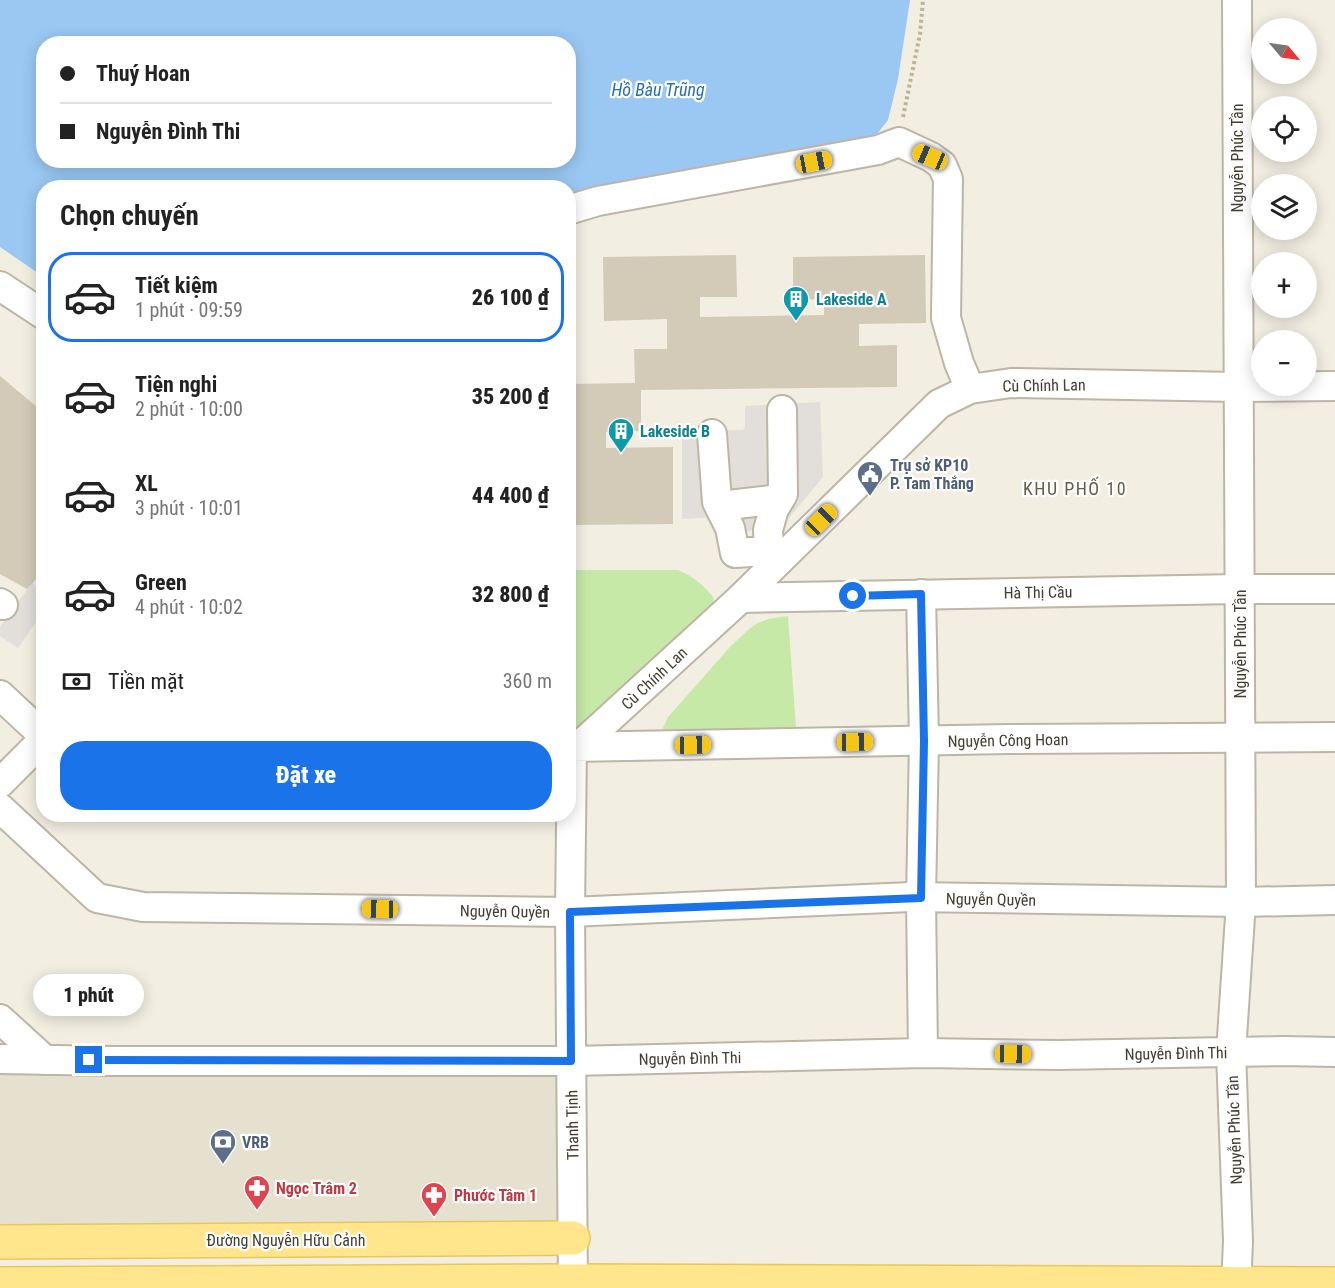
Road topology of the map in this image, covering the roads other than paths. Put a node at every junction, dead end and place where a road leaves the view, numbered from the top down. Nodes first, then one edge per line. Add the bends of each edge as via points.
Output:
1 (1237, 0) edge
2 (576, 208) edge
3 (0, 286) edge
4 (36, 310) edge
5 (1335, 386) edge
6 (1238, 387) junction
7 (970, 389) junction
8 (782, 410) dead end
9 (712, 434) dead end
10 (780, 499) junction
11 (720, 506) junction
12 (770, 560) junction
13 (1239, 589) junction
14 (1335, 589) edge
15 (921, 594) junction
16 (741, 598) junction
17 (0, 696) edge
18 (36, 730) edge
19 (1335, 737) edge
20 (1240, 738) junction
21 (924, 741) junction
22 (576, 745) edge
23 (36, 746) edge
24 (576, 747) edge
25 (0, 783) edge
26 (0, 808) edge
27 (570, 822) edge
28 (921, 898) junction
29 (1335, 900) edge
30 (1241, 902) junction
31 (570, 912) junction
32 (0, 1019) edge
33 (1231, 1052) junction
34 (1335, 1052) edge
35 (923, 1053) junction
36 (0, 1059) edge
37 (45, 1060) junction
38 (571, 1061) junction
39 (573, 1238) junction
40 (0, 1242) edge
41 (0, 1284) edge
42 (1335, 1284) edge
43 (573, 1285) edge
44 (1236, 1286) edge

1 - 6 street, Nguyễn Phúc Tần
2 - 7 street via 878,150 900,142 942,165 948,179 946,318
3 - 4 street
5 - 6 street, Cù Chính Lan
6 - 7 street, Cù Chính Lan via 1011,383
6 - 13 street, Nguyễn Phúc Tần
7 - 12 street, Cù Chính Lan via 939,404
8 - 10 street
9 - 11 street
10 - 11 street
10 - 12 street via 768,530
11 - 12 street via 735,553
12 - 16 street, Cù Chính Lan
13 - 14 street, Hà Thị Cầu
13 - 15 street, Hà Thị Cầu
13 - 20 street, Nguyễn Phúc Tần
15 - 16 street, Hà Thị Cầu
15 - 21 street
16 - 22 street, Cù Chính Lan
17 - 18 street
19 - 20 street, Nguyễn Công Hoan
20 - 21 street, Nguyễn Công Hoan
20 - 30 street, Nguyễn Phúc Tần
21 - 24 street, Nguyễn Công Hoan
21 - 28 street
23 - 25 street
26 - 31 street, Nguyễn Quyền via 97,898 143,906
27 - 31 street, Thanh Tịnh
28 - 30 street, Nguyễn Quyền
28 - 31 street, Nguyễn Quyền
28 - 35 street
29 - 30 street, Nguyễn Quyền
30 - 33 street, Nguyễn Phúc Tần
31 - 38 street, Thanh Tịnh
32 - 37 street
33 - 34 street, Nguyễn Đình Thi
33 - 35 street, Nguyễn Đình Thi
33 - 44 street, Nguyễn Phúc Tần
35 - 38 street, Nguyễn Đình Thi
36 - 37 street, Nguyễn Đình Thi
37 - 38 street, Nguyễn Đình Thi
38 - 39 street, Thanh Tịnh
39 - 40 main road, Đường Nguyễn Hữu Cảnh
39 - 43 street, Thanh Tịnh
41 - 43 main road
42 - 44 main road
43 - 44 main road

